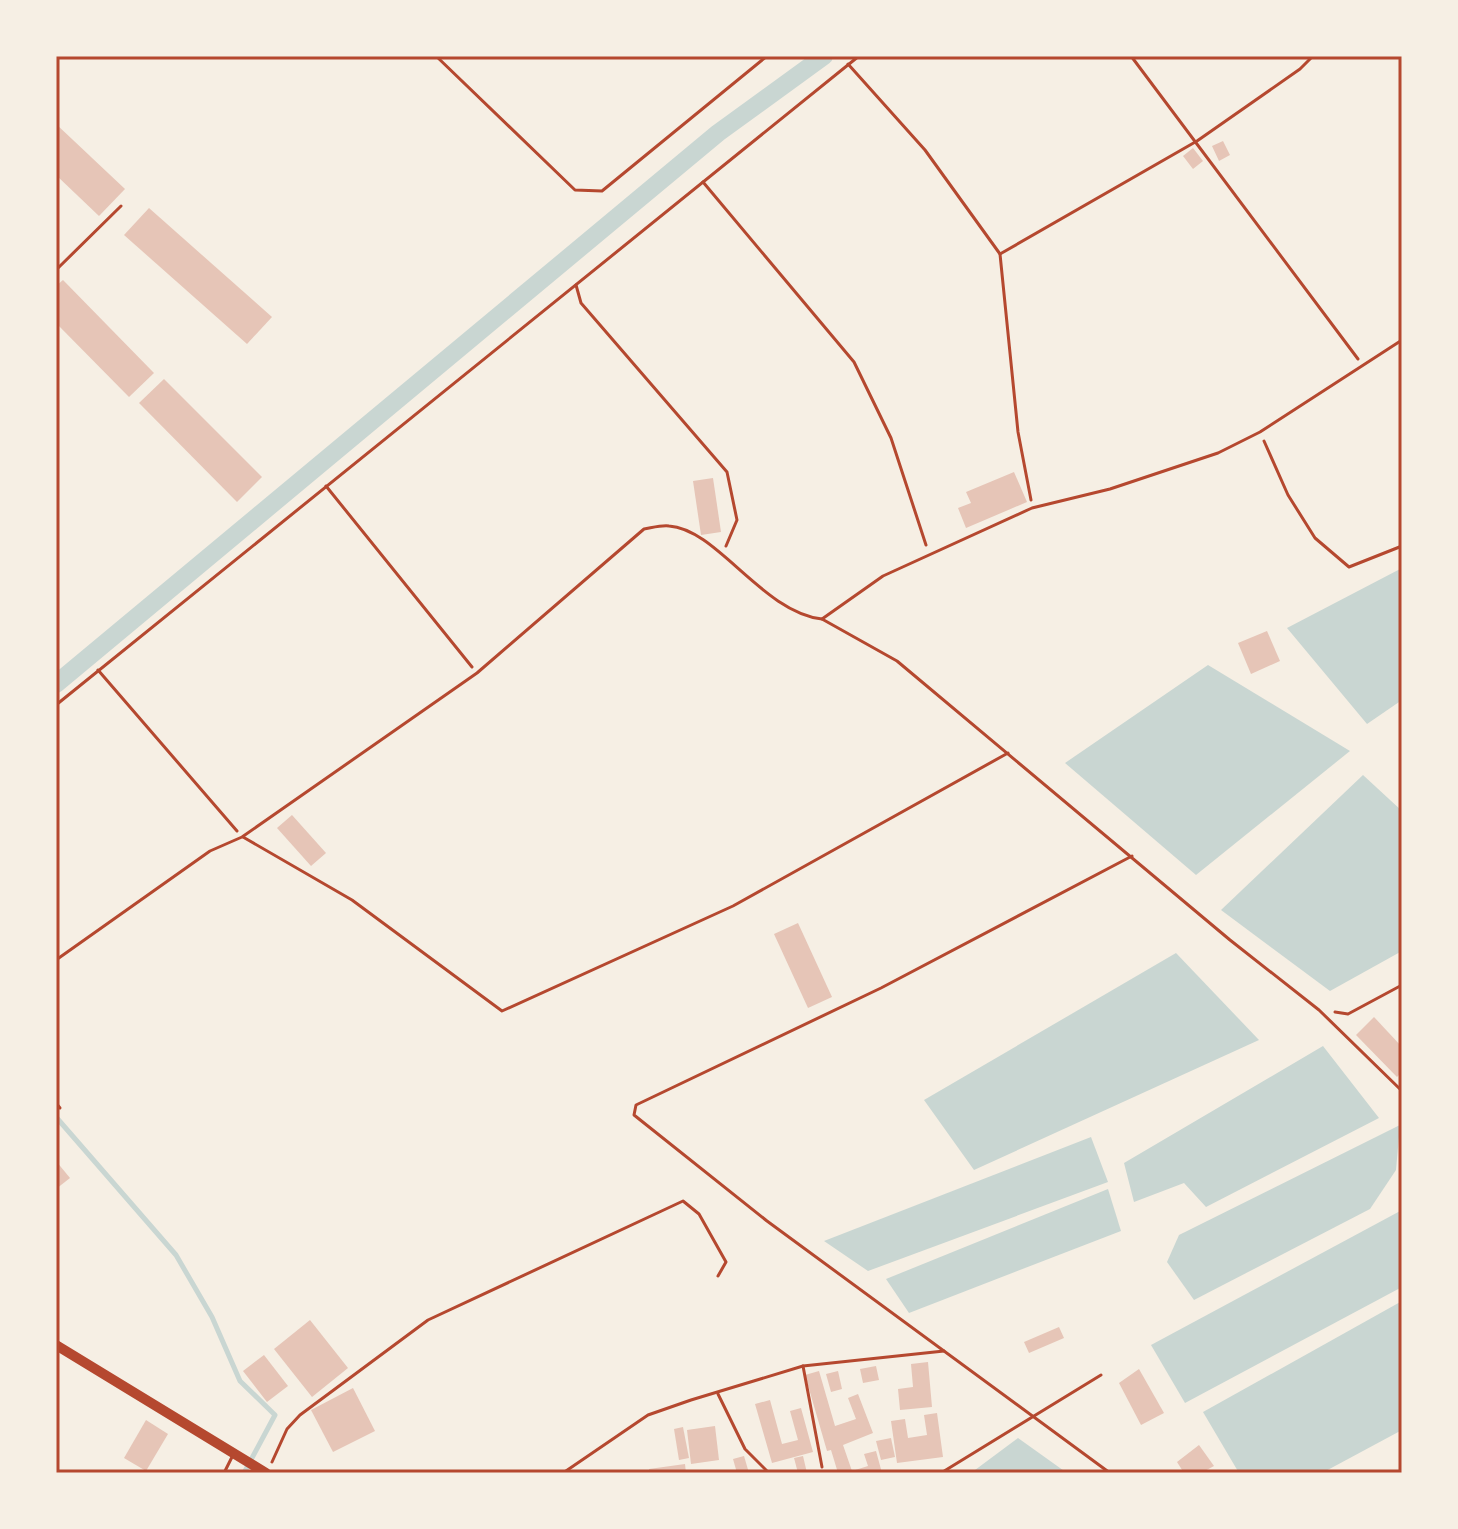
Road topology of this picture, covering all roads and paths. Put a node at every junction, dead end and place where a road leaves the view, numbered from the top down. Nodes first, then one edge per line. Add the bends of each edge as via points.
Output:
1 (436, 56) edge
2 (767, 56) edge
3 (859, 56) edge
4 (1131, 56) edge
5 (1313, 56) edge
6 (848, 64) junction
7 (1197, 141) junction
8 (703, 182) junction
9 (121, 206) dead end
10 (1000, 254) junction
11 (56, 270) edge
12 (576, 285) junction
13 (1402, 340) edge
14 (1363, 365) junction
15 (1260, 432) junction
16 (325, 485) junction
17 (1032, 508) junction
18 (1402, 546) edge
19 (929, 554) junction
20 (722, 557) junction
21 (822, 619) junction
22 (97, 669) junction
23 (477, 673) junction
24 (56, 705) edge
25 (1008, 753) junction
26 (242, 837) junction
27 (1132, 856) junction
28 (56, 960) edge
29 (1402, 985) edge
30 (1319, 1010) junction
31 (1402, 1091) edge
32 (56, 1103) edge
33 (60, 1108) dead end
34 (718, 1276) dead end
35 (56, 1345) edge
36 (944, 1351) junction
37 (803, 1366) junction
38 (1101, 1375) dead end
39 (718, 1394) junction
40 (1032, 1415) junction
41 (234, 1453) junction
42 (822, 1467) dead end
43 (224, 1473) edge
44 (267, 1473) edge
45 (563, 1473) edge
46 (769, 1473) edge
47 (941, 1473) edge
48 (1110, 1473) edge

1 - 2 path via 575,190 590,192 602,191
3 - 6 path
4 - 7 path
5 - 7 path
6 - 8 path
6 - 10 path via 925,150
7 - 10 path
7 - 14 path
8 - 12 path
8 - 19 path via 854,362 891,438
9 - 11 lane
10 - 17 path via 1018,432
12 - 16 path
12 - 20 path via 581,303 727,472 737,520
13 - 14 lane
14 - 15 lane
15 - 17 lane via 1110,489
15 - 18 path via 1288,495 1315,538 1349,567
16 - 22 path
16 - 23 path
17 - 19 lane
19 - 21 lane via 883,576
20 - 21 lane via 791,611
20 - 23 lane via 689,531 668,525 644,529
21 - 25 lane via 897,661
22 - 24 path
22 - 26 path
23 - 26 lane
25 - 26 lane via 733,906 502,1011 352,900
25 - 27 lane
26 - 28 lane via 210,851
27 - 30 lane
27 - 36 lane via 881,988 636,1105 634,1115 712,1178
29 - 30 path via 1348,1014
30 - 31 lane
32 - 33 path
34 - 44 path via 726,1262 699,1214 683,1201 428,1320 300,1415 287,1429
35 - 41 main road
36 - 37 lane
36 - 40 lane
37 - 39 lane
37 - 42 lane
38 - 40 lane
39 - 45 lane via 648,1415
39 - 46 lane via 745,1449
40 - 47 lane
40 - 48 lane
41 - 43 lane
41 - 44 main road

